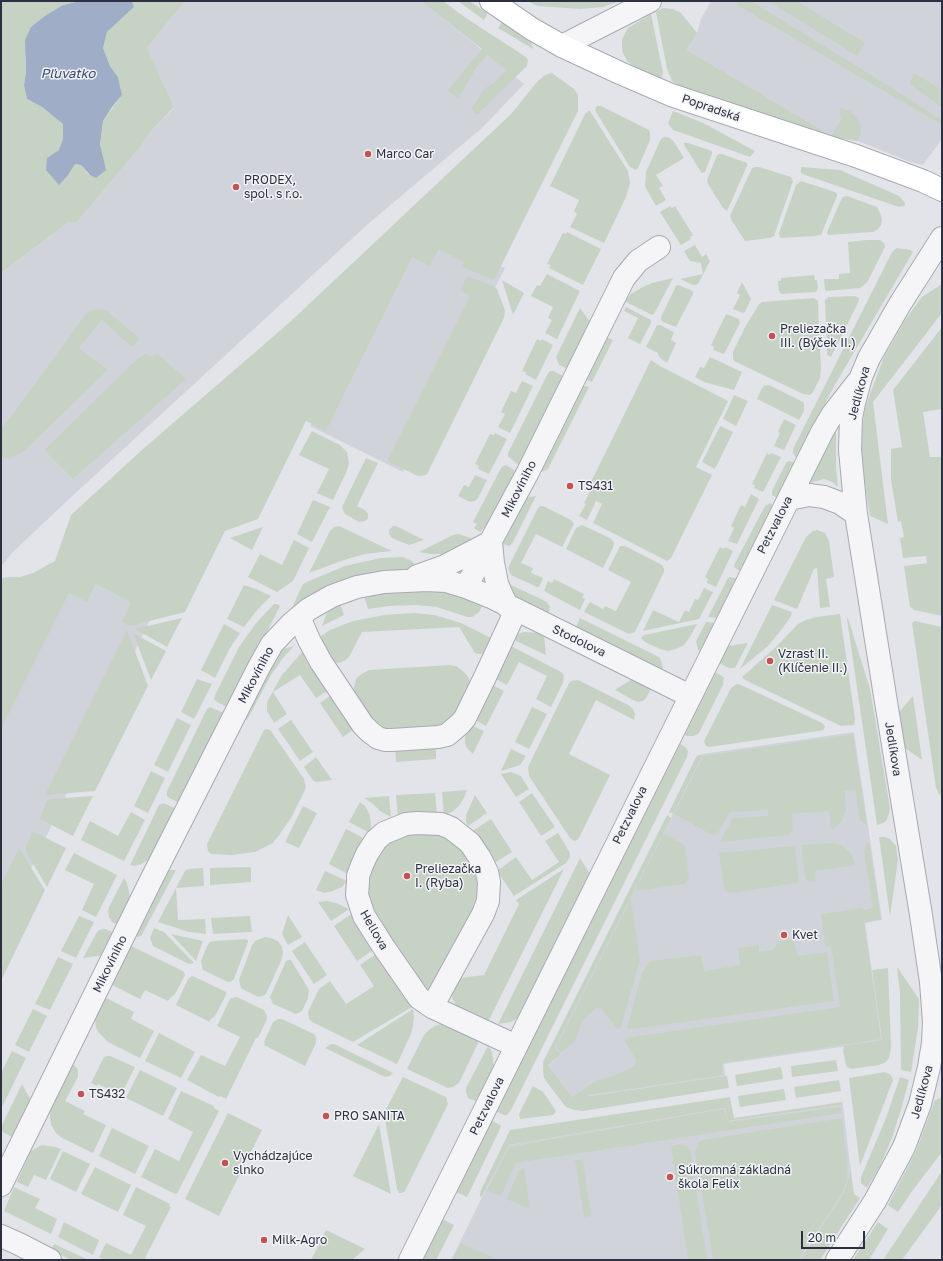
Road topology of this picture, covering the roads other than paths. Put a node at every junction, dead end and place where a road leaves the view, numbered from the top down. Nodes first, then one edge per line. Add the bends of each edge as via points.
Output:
1 (491, 1) edge
2 (650, 1) edge
3 (562, 46) junction
4 (942, 190) edge
5 (942, 238) edge
6 (659, 247) dead end
7 (861, 377) junction
8 (789, 499) junction
9 (856, 514) junction
10 (491, 542) junction
11 (402, 581) junction
12 (466, 587) junction
13 (512, 608) junction
14 (299, 617) junction
15 (690, 696) junction
16 (432, 1007) junction
17 (516, 1046) junction
18 (1, 1185) edge
19 (1, 1236) edge
20 (50, 1260) edge
21 (410, 1260) edge
22 (837, 1260) edge

1 - 3 street, Popradská
2 - 3 street
3 - 4 street, Popradská via 671,95 856,156
5 - 7 street, Jedlíkova via 900,304
6 - 10 street, Mikovíniho via 638,261 624,278
7 - 8 street, Petzvalova via 832,415
7 - 9 street, Jedlíkova via 851,418 850,443
8 - 9 street via 824,496
8 - 15 street, Petzvalova
9 - 22 street, Jedlíkova via 921,915 934,1022 929,1067 920,1104 904,1147 875,1201
10 - 11 street via 445,566
10 - 12 street, Mikovíniho
10 - 13 street via 500,591
11 - 12 street, Mikovíniho via 438,580
11 - 14 street, Mikovíniho via 356,587 332,596
12 - 13 street, Stodolova
13 - 14 street via 485,677 460,724 438,737 392,740 378,738 363,725 321,662
13 - 15 street, Stodolova
14 - 18 street, Mikovíniho via 272,644 259,666
15 - 17 street, Petzvalova
16 - 16 street, Hellova via 483,914 488,901 489,882 487,872 470,843 451,828 441,824 406,824 384,833 376,840 358,876 358,895 364,916 383,946 414,992
16 - 17 street, Hellova
17 - 21 street, Petzvalova
19 - 20 street

